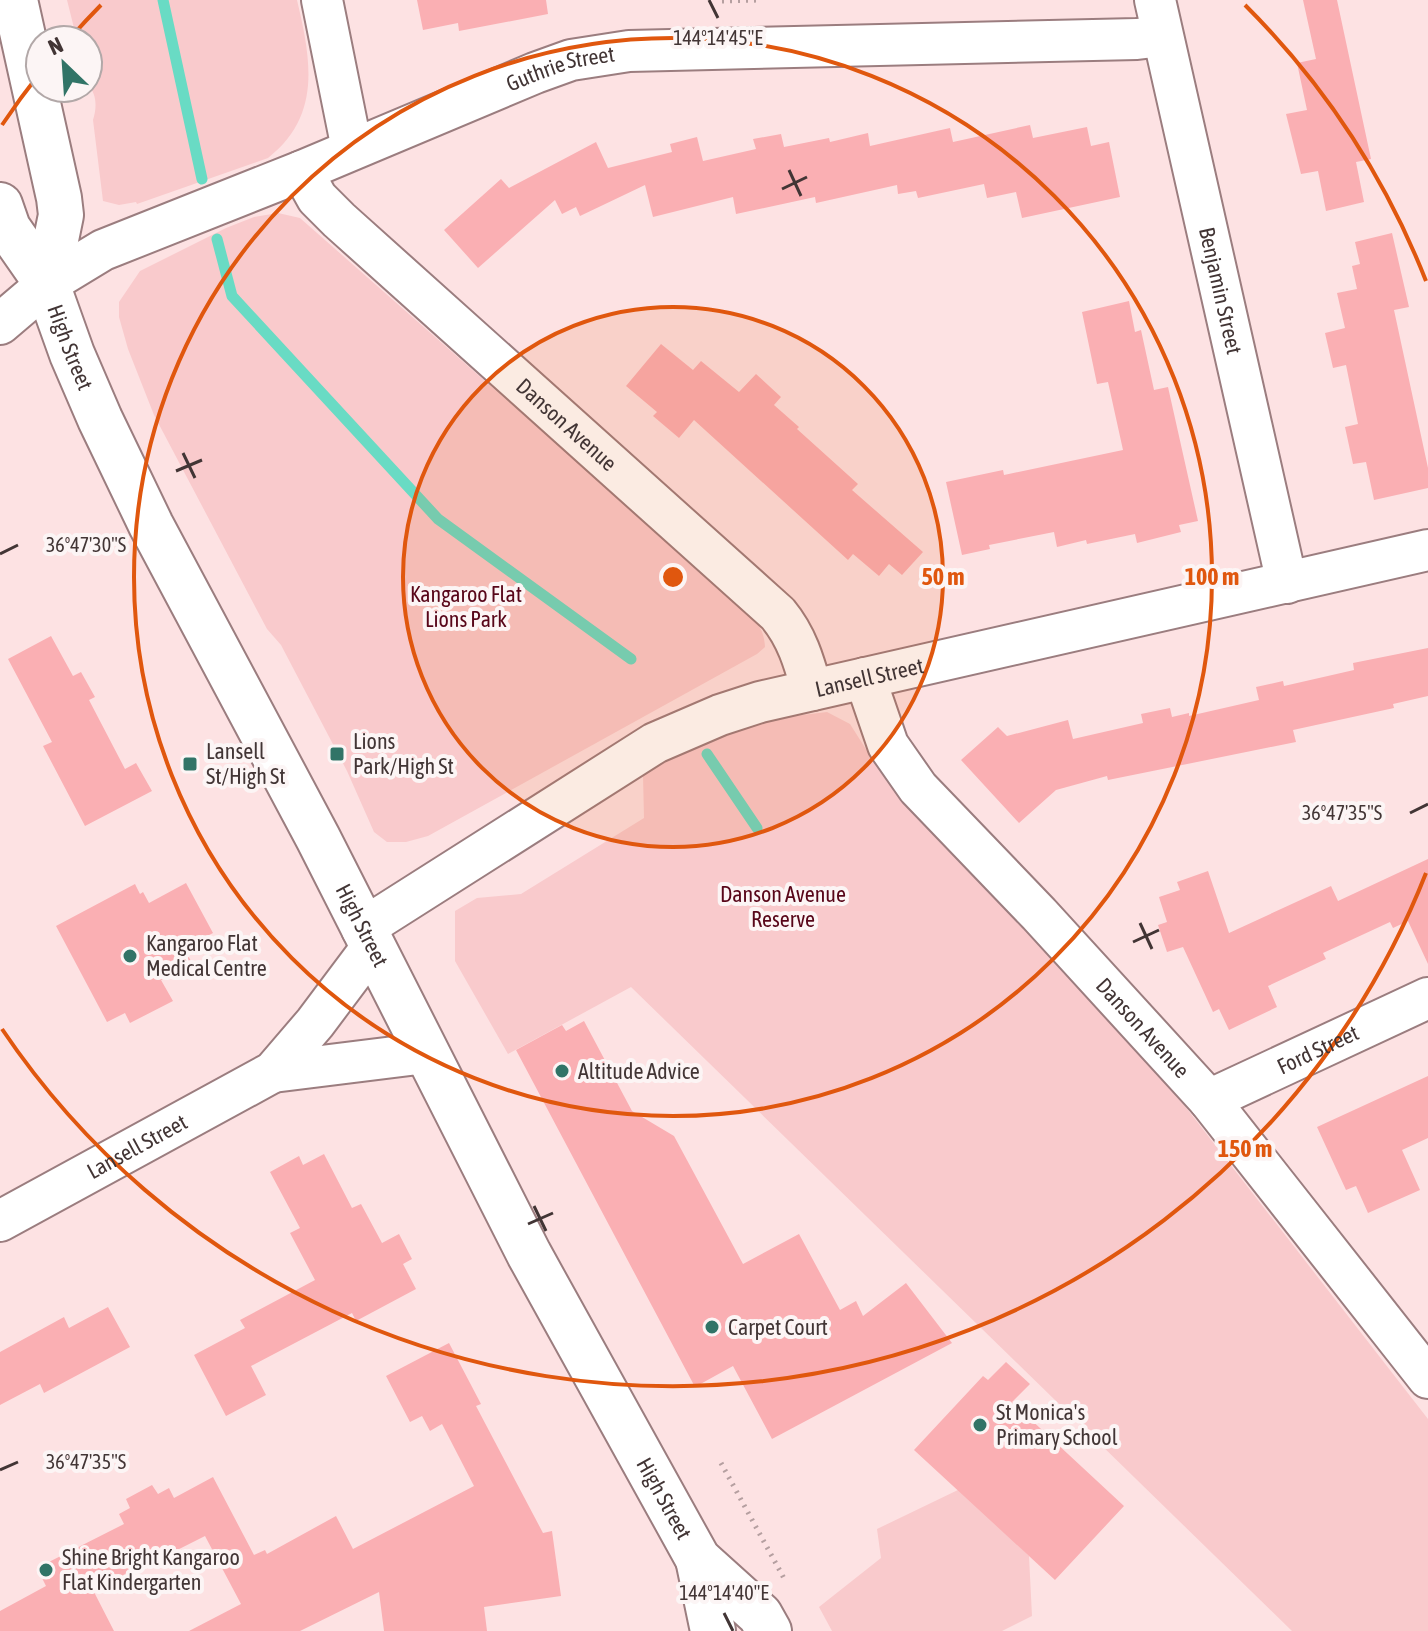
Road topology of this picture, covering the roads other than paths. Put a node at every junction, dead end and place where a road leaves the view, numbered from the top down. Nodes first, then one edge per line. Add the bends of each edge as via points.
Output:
1 (15, 0) edge
2 (322, 0) edge
3 (1159, 18) edge
4 (352, 149) junction
5 (302, 171) junction
6 (0, 205) edge
7 (47, 284) junction
8 (0, 286) edge
9 (0, 324) edge
10 (1428, 550) edge
11 (1287, 583) junction
12 (865, 678) junction
13 (812, 690) junction
14 (367, 938) junction
15 (1428, 998) edge
16 (426, 1053) junction
17 (273, 1072) junction
18 (1209, 1100) junction
19 (0, 1221) edge
20 (1428, 1378) edge
21 (698, 1559) junction
22 (713, 1631) edge
23 (769, 1631) edge

1 - 7 highway, High Street via 61,215
2 - 4 street
3 - 4 street, Guthrie Street via 1137,39 629,51 571,60
3 - 11 street, Benjamin Street
4 - 5 street, Guthrie Street
5 - 7 street, Guthrie Street via 103,250
5 - 13 street, Danson Avenue via 317,198 339,220 778,614 799,646
6 - 7 highway, High Street via 8,228
7 - 8 street
7 - 9 street, Guthrie Street
7 - 14 highway, High Street via 125,472
10 - 11 street, Lansell Street
11 - 12 street, Lansell Street
12 - 13 street, Lansell Street
12 - 18 street, Danson Avenue via 888,745 918,788
13 - 14 street, Lansell Street via 720,715 655,743
14 - 16 highway, High Street
14 - 17 street, Lansell Street via 315,1023
15 - 18 street, Ford Street
16 - 17 street, Lansell Street
16 - 21 highway, High Street via 529,1254
17 - 19 street, Lansell Street
18 - 20 street, Danson Avenue
21 - 22 highway, High Street
21 - 23 highway, High Street via 760,1615

